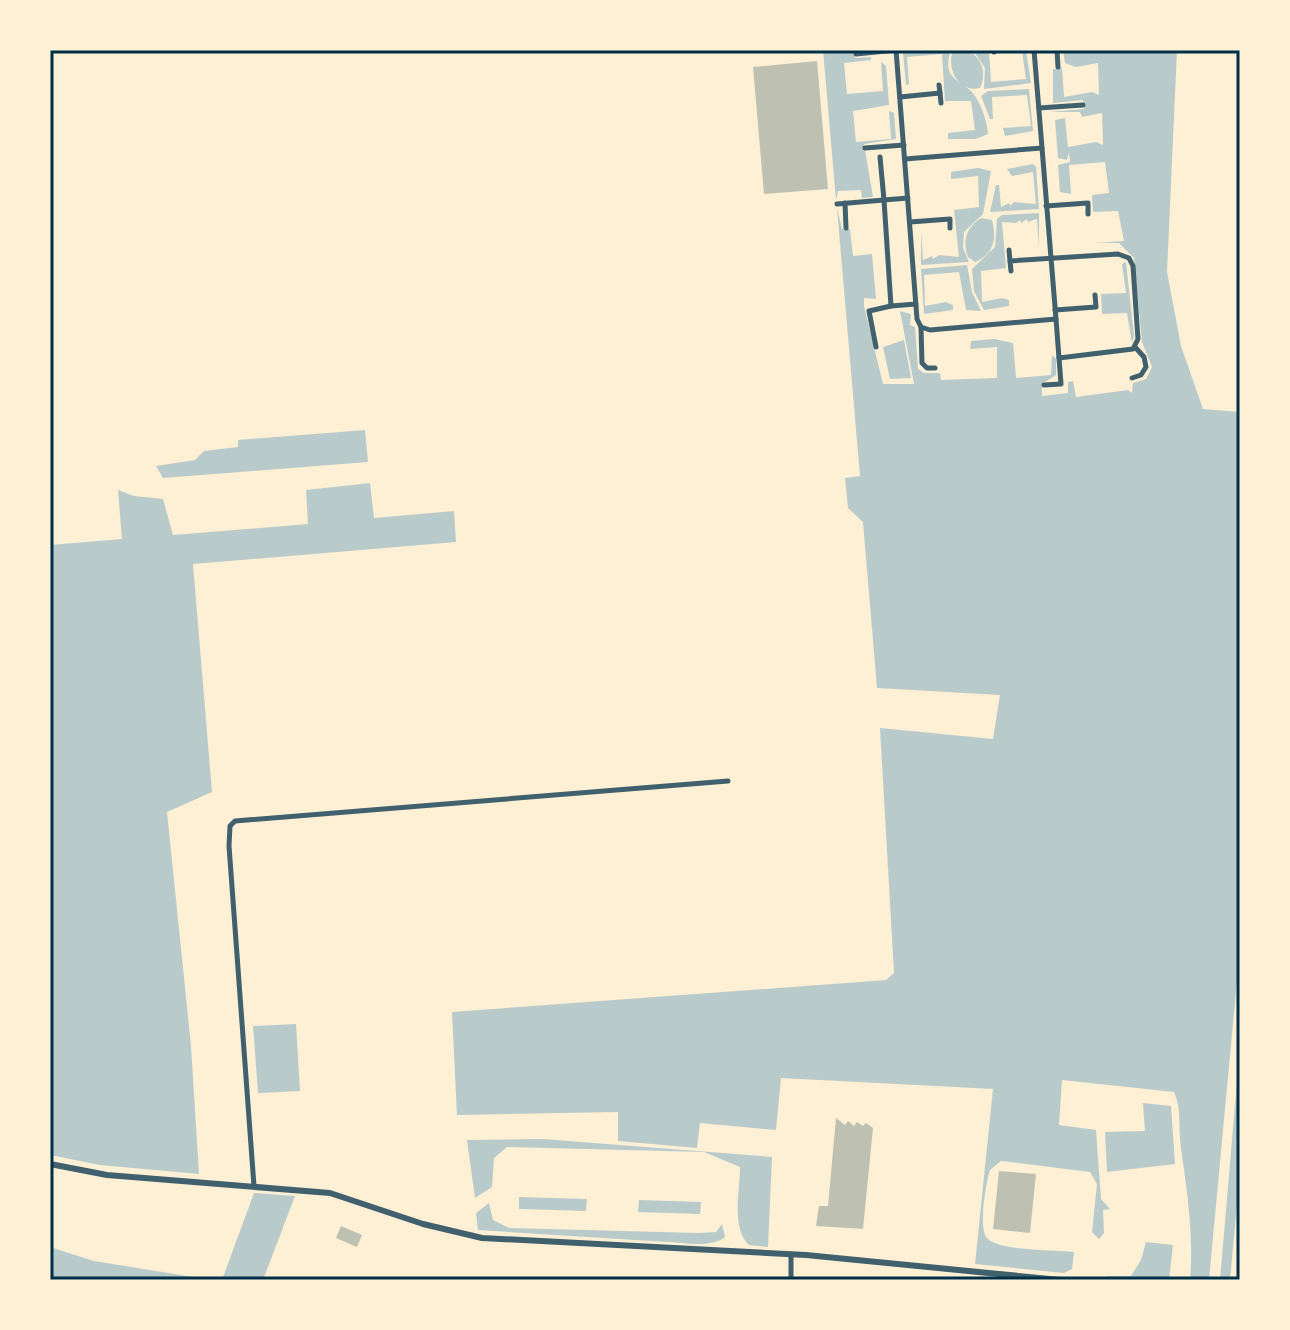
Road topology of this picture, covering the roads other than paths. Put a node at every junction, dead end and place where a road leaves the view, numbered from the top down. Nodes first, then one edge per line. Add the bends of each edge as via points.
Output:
1 (896, 50) edge
2 (1034, 50) edge
3 (1057, 50) edge
4 (856, 54) dead end
5 (1058, 67) dead end
6 (939, 85) dead end
7 (940, 93) junction
8 (900, 97) junction
9 (941, 103) dead end
10 (1083, 105) dead end
11 (1039, 108) junction
12 (904, 145) junction
13 (865, 148) dead end
14 (1042, 148) junction
15 (880, 157) dead end
16 (905, 159) junction
17 (908, 198) junction
18 (884, 200) junction
19 (845, 203) junction
20 (837, 204) dead end
21 (1046, 206) junction
22 (949, 209) dead end
23 (1088, 214) dead end
24 (950, 219) junction
25 (910, 222) junction
26 (846, 228) dead end
27 (950, 228) dead end
28 (1009, 250) dead end
29 (1051, 258) junction
30 (1010, 261) junction
31 (1011, 271) dead end
32 (1095, 295) dead end
33 (916, 304) junction
34 (891, 306) junction
35 (1096, 307) junction
36 (1055, 310) junction
37 (1097, 317) dead end
38 (1056, 319) junction
39 (921, 327) junction
40 (876, 347) dead end
41 (1135, 347) junction
42 (1059, 358) junction
43 (935, 368) dead end
44 (1132, 378) dead end
45 (1044, 385) dead end
46 (728, 781) dead end
47 (50, 1164) edge
48 (254, 1186) junction
49 (791, 1254) junction
50 (791, 1280) edge
51 (1060, 1280) edge

1 - 4 street
1 - 8 street
2 - 11 street
3 - 5 street
6 - 7 street
7 - 8 street
7 - 9 street
8 - 12 street
10 - 11 street
11 - 14 street
12 - 13 street
12 - 16 street
14 - 16 street
14 - 21 street
15 - 18 street
16 - 17 street
17 - 18 street
17 - 25 street
18 - 19 street
18 - 34 street
19 - 20 street
19 - 26 street
21 - 23 street via 1088,203
21 - 29 street
22 - 24 street
24 - 25 street
24 - 27 street
25 - 33 street
28 - 30 street
29 - 30 street
29 - 36 street
29 - 41 street via 1129,258
30 - 31 street
32 - 35 street
33 - 34 street
33 - 39 street
34 - 40 street via 868,307
35 - 36 street
35 - 37 street
36 - 38 street
38 - 39 street
38 - 42 street
39 - 43 street via 922,363
41 - 42 street
41 - 44 street via 1146,367
42 - 45 street via 1061,384
46 - 48 street via 235,821 229,846
47 - 48 street via 117,1176
48 - 49 street via 339,1195 482,1238
49 - 50 street
49 - 51 street

